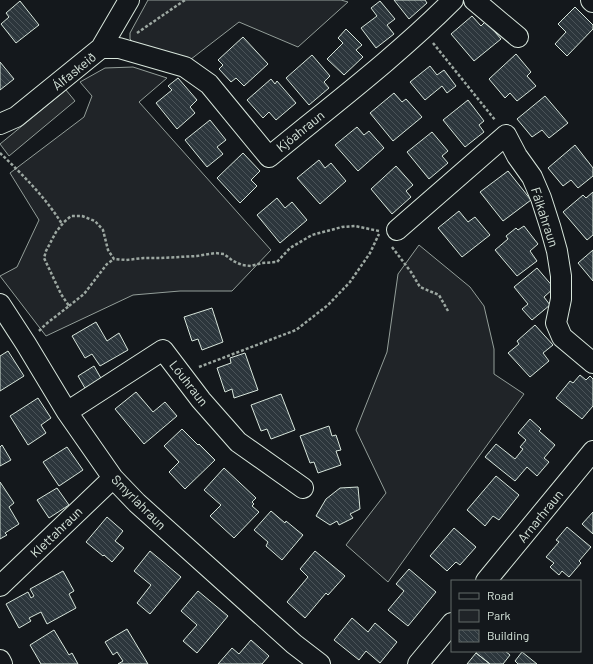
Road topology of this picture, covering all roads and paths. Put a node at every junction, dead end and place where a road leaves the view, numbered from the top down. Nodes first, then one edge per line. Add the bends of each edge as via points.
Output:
1 (129, 0) edge
2 (185, 0) edge
3 (453, 0) edge
4 (474, 0) edge
5 (422, 30) junction
6 (134, 34) dead end
7 (518, 38) dead end
8 (101, 48) junction
9 (0, 124) edge
10 (506, 135) junction
11 (0, 153) edge
12 (62, 224) junction
13 (388, 235) junction
14 (114, 259) junction
15 (0, 304) edge
16 (69, 306) junction
17 (448, 311) dead end
18 (46, 324) dead end
19 (593, 363) edge
20 (182, 374) junction
21 (67, 412) junction
22 (593, 451) edge
23 (113, 478) junction
24 (303, 488) dead end
25 (487, 580) edge
26 (0, 586) edge
27 (451, 624) edge
28 (0, 660) edge
29 (2, 664) edge
30 (320, 664) edge
31 (418, 664) edge

1 - 8 street, Álfaskeið
2 - 6 path
3 - 5 street, Kjóahraun
4 - 7 street
5 - 8 street, Kjóahraun via 268,157 209,84 185,67 119,48
5 - 10 path
8 - 9 street, Álfaskeið via 16,117
10 - 13 street
10 - 19 street, Fálkahraun via 532,177 550,226 561,276 561,299 556,323 562,337
11 - 12 path via 51,208
12 - 14 path via 71,216 95,220 103,230 108,250
12 - 16 path via 44,258
13 - 14 path via 355,226 342,227 312,235 290,248 277,262 251,266 242,265 224,254 214,253
13 - 17 path via 420,287 439,295
13 - 20 path via 370,254 350,282 296,330
14 - 16 path via 107,264 84,294
15 - 21 street, Smyrlahraun
16 - 18 path
20 - 21 street, Lóuhraun via 163,350
20 - 24 street, Lóuhraun via 238,442
21 - 23 street, Smyrlahraun
22 - 25 street, Arnarhraun
23 - 26 street, Klettahraun
23 - 30 street, Smyrlahraun via 137,503 294,644
27 - 31 street
28 - 29 street

